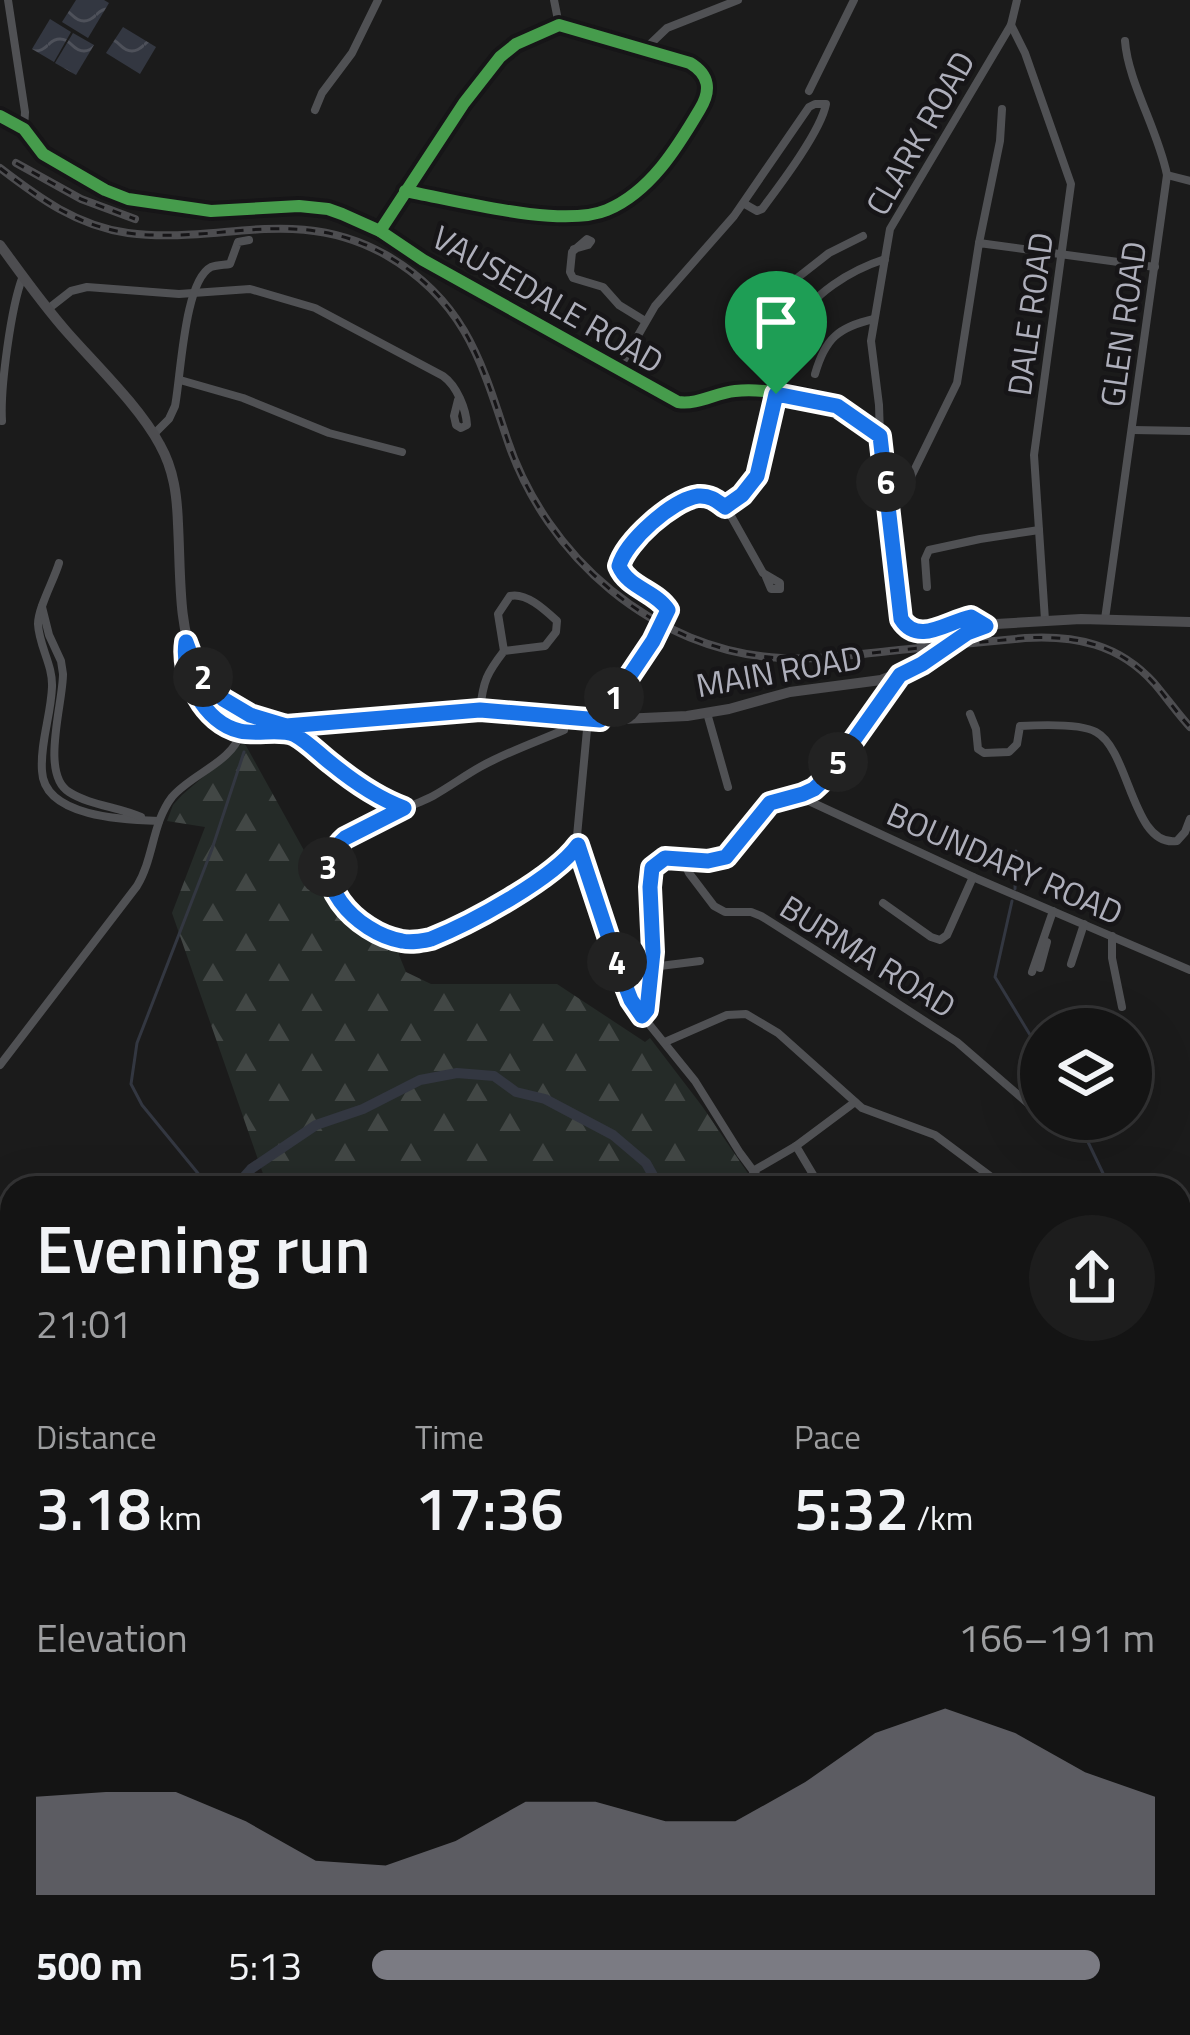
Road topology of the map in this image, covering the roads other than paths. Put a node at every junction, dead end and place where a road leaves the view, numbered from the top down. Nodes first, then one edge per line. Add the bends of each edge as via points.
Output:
1 (8, 0) edge
2 (378, 0) edge
3 (554, 0) edge
4 (738, 0) edge
5 (854, 0) edge
6 (1017, 0) edge
7 (1011, 25) junction
8 (559, 26) junction
9 (1125, 40) dead end
10 (644, 49) junction
11 (809, 91) dead end
12 (1002, 109) dead end
13 (315, 110) dead end
14 (0, 116) edge
15 (24, 129) junction
16 (1167, 175) junction
17 (1190, 181) edge
18 (405, 191) junction
19 (743, 203) junction
20 (380, 231) junction
21 (863, 236) dead end
22 (249, 239) dead end
23 (979, 243) junction
24 (0, 245) edge
25 (574, 249) dead end
26 (1063, 254) junction
27 (885, 259) junction
28 (1155, 267) junction
29 (23, 276) junction
30 (192, 294) junction
31 (48, 309) junction
32 (874, 320) junction
33 (645, 322) junction
34 (619, 370) junction
35 (815, 374) dead end
36 (180, 380) junction
37 (776, 394) junction
38 (458, 400) dead end
39 (2, 421) edge
40 (1132, 430) junction
41 (1190, 431) edge
42 (154, 434) junction
43 (880, 436) junction
44 (402, 452) dead end
45 (889, 505) junction
46 (725, 507) junction
47 (1039, 530) junction
48 (59, 563) dead end
49 (766, 577) dead end
50 (927, 587) dead end
51 (1106, 619) junction
52 (1045, 621) junction
53 (1190, 622) edge
54 (986, 626) junction
55 (944, 628) junction
56 (967, 633) junction
57 (186, 642) junction
58 (504, 651) junction
59 (900, 675) junction
60 (480, 710) junction
61 (707, 713) junction
62 (970, 714) dead end
63 (594, 719) junction
64 (289, 729) junction
65 (564, 730) dead end
66 (241, 732) junction
67 (728, 787) dead end
68 (803, 794) junction
69 (404, 808) junction
70 (1190, 819) edge
71 (153, 821) junction
72 (578, 845) junction
73 (682, 858) junction
74 (973, 877) junction
75 (883, 903) dead end
76 (1055, 912) junction
77 (1084, 924) junction
78 (1112, 936) junction
79 (700, 962) dead end
80 (1071, 964) dead end
81 (652, 967) junction
82 (1036, 970) dead end
83 (1190, 970) edge
84 (1122, 1007) dead end
85 (642, 1016) junction
86 (0, 1039) edge
87 (665, 1042) junction
88 (13, 1049) junction
89 (0, 1065) edge
90 (1020, 1096) edge
91 (855, 1102) junction
92 (796, 1146) junction
93 (753, 1171) junction
94 (757, 1176) edge
95 (814, 1176) edge
96 (990, 1176) edge

1 - 15 street
2 - 13 street
3 - 8 street
4 - 10 street via 667,28
5 - 11 street
6 - 7 street, CLARK ROAD
7 - 26 street, DALE ROAD via 1070,175
7 - 27 street, CLARK ROAD via 894,221
8 - 10 street
8 - 18 street via 500,57
9 - 16 street, GLEN ROAD
10 - 18 street via 698,68 708,91 660,168 617,205 553,215
12 - 23 street
14 - 15 street, VAUSEDALE ROAD
15 - 20 street, VAUSEDALE ROAD via 43,154 128,199 211,211 315,207
16 - 17 street
16 - 28 street, GLEN ROAD
18 - 20 street
19 - 19 street via 762,209 826,104 809,107
19 - 33 street
20 - 34 street, VAUSEDALE ROAD
21 - 27 street via 752,312 740,332 751,354 787,364 793,332 811,304
22 - 30 street via 238,242 230,264 206,272
23 - 26 street
23 - 45 street via 957,383
24 - 29 main road, MAIN ROAD
25 - 33 street via 573,278 604,287
26 - 28 street
26 - 47 street, DALE ROAD via 1034,455
27 - 32 street, CLARK ROAD
28 - 40 street, GLEN ROAD
29 - 31 main road, MAIN ROAD
29 - 39 street
30 - 31 street via 87,287
30 - 36 street
30 - 38 street via 250,289 304,303 437,372
31 - 42 main road, MAIN ROAD
32 - 35 street via 831,338
32 - 43 street, CLARK ROAD
33 - 34 street
34 - 37 street, VAUSEDALE ROAD via 686,404 728,392
36 - 42 street via 173,414
36 - 44 street
37 - 43 street, VAUSEDALE ROAD via 837,406
37 - 46 street via 757,476
40 - 41 street
40 - 51 street, GLEN ROAD
42 - 57 main road, MAIN ROAD via 174,478
43 - 45 street
45 - 55 street via 904,626
46 - 49 street
46 - 63 street, bridge via 709,497 686,501 645,528 622,556 623,576 668,610
47 - 50 street via 929,550
47 - 52 street, DALE ROAD
48 - 71 street via 42,607 63,674 56,778 72,794
51 - 52 main road, MAIN ROAD
51 - 53 main road, MAIN ROAD
52 - 54 main road, MAIN ROAD
54 - 55 street via 971,617
54 - 56 main road, MAIN ROAD
55 - 56 street
56 - 59 main road, MAIN ROAD
57 - 64 main road, MAIN ROAD via 223,699
57 - 66 street, MAIN ROAD via 191,683 220,721
58 - 58 street via 498,614 510,596 526,597 557,621 545,646
58 - 60 street via 487,673
59 - 61 main road, MAIN ROAD
59 - 68 street via 829,775
60 - 63 main road, MAIN ROAD
60 - 64 main road, MAIN ROAD
61 - 63 main road, MAIN ROAD
61 - 67 street
62 - 70 street via 984,754 1009,752 1020,726 1096,732 1159,838 1177,841
63 - 72 street
64 - 66 street, MAIN ROAD
64 - 69 street
65 - 69 street
66 - 71 street
68 - 73 street via 770,803 726,857
68 - 74 street, BOUNDARY ROAD
69 - 72 street via 345,838 328,873 353,916 403,942 466,922 548,875
71 - 88 street via 142,878
72 - 85 street
73 - 81 street via 660,860 650,872
73 - 90 street, BURMA ROAD via 719,910 761,916 957,1042
74 - 75 street via 940,940
74 - 76 street, BOUNDARY ROAD
76 - 77 street, BOUNDARY ROAD
76 - 82 street
77 - 78 street, BOUNDARY ROAD
77 - 80 street
78 - 83 street, BOUNDARY ROAD
78 - 84 street
79 - 81 street
81 - 85 street
85 - 87 street
86 - 88 street
87 - 91 street via 746,1014
87 - 93 street
88 - 89 street
91 - 92 street
91 - 96 street via 935,1135
92 - 93 street
92 - 95 street
93 - 94 street

